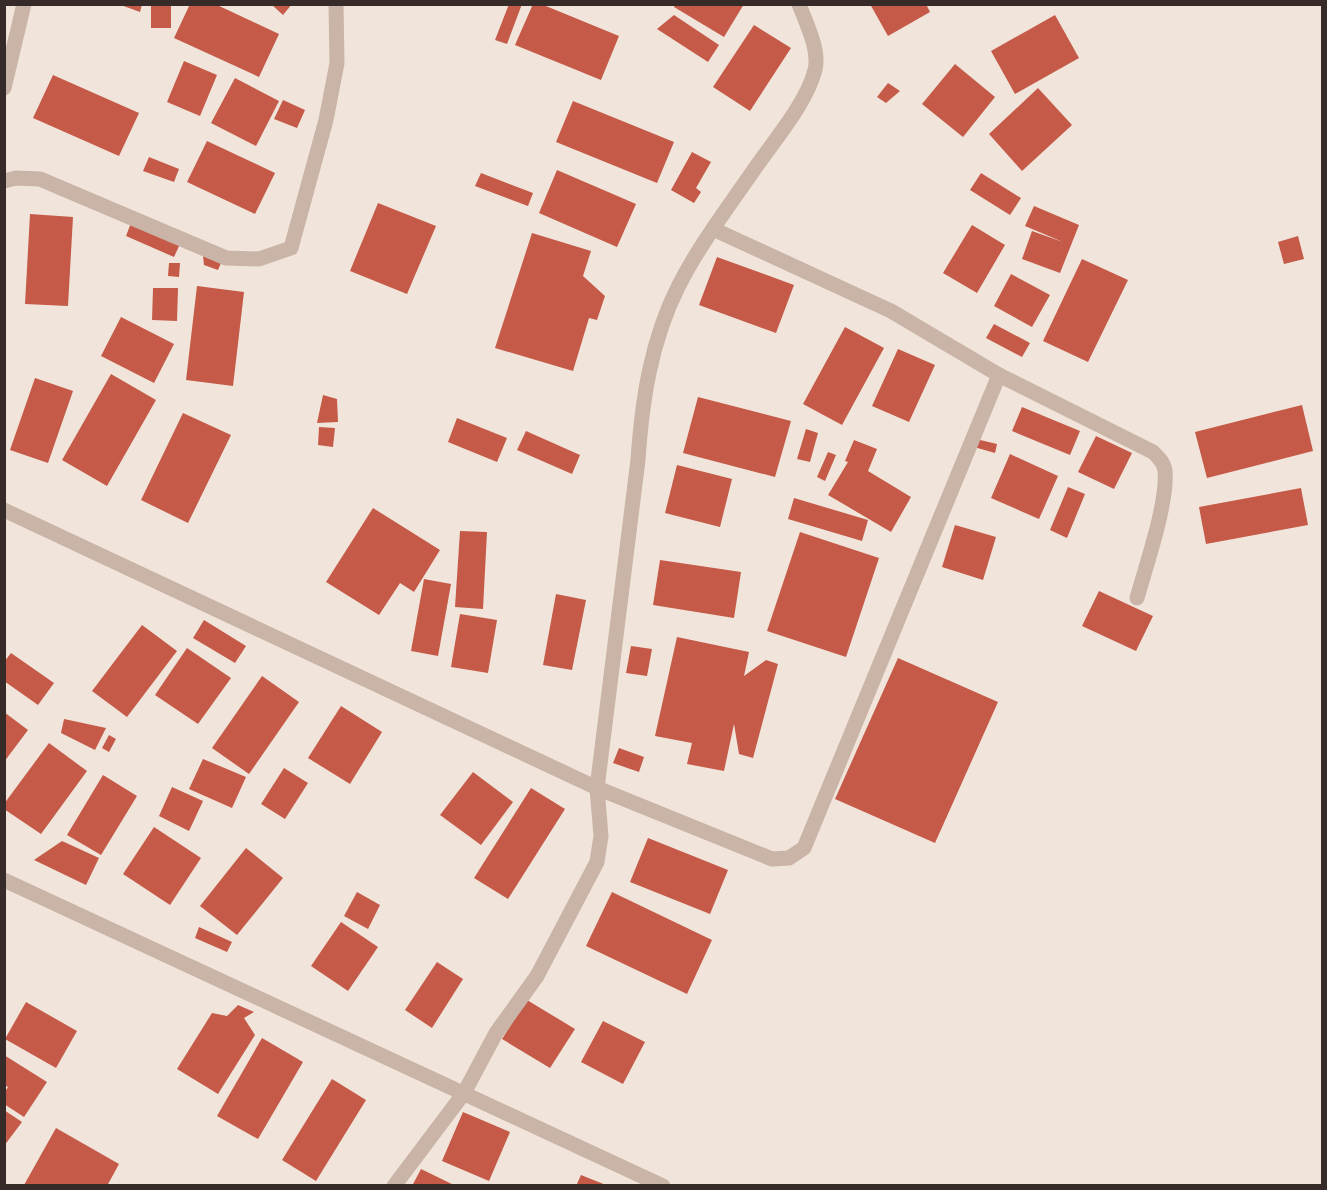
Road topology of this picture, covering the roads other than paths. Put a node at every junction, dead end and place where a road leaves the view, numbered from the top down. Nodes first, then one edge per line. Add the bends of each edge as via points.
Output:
1 (24, 4) edge
2 (336, 4) edge
3 (799, 4) edge
4 (4, 88) edge
5 (4, 181) edge
6 (713, 229) junction
7 (999, 375) junction
8 (4, 510) edge
9 (1137, 598) dead end
10 (597, 788) junction
11 (4, 880) edge
12 (464, 1093) junction
13 (394, 1185) edge
14 (663, 1185) edge

1 - 4 street
2 - 5 street via 337,63 326,120 291,248 259,259 226,258 40,179
3 - 6 street via 813,43 816,68 806,94
6 - 7 street via 891,311
6 - 10 street via 679,286 652,357 642,409
7 - 9 street via 1161,459 1165,470 1160,515
7 - 10 street via 804,848 789,858 772,859
8 - 10 street
10 - 12 street via 601,836 597,862 537,976 496,1033
11 - 12 street
12 - 13 street
12 - 14 street

